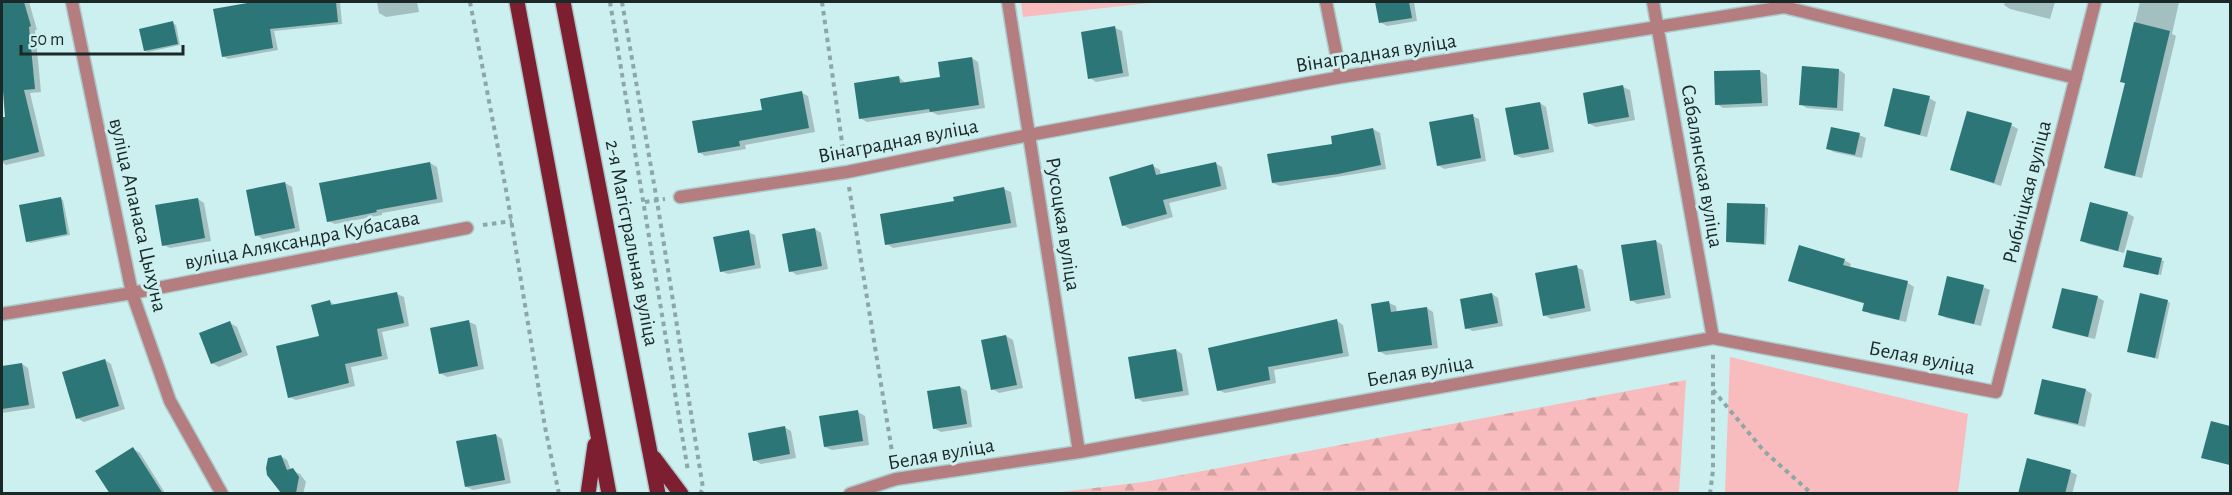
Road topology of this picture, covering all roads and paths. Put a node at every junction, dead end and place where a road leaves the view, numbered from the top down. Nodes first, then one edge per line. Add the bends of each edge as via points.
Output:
1 (72, 2) edge
2 (470, 2) edge
3 (517, 2) edge
4 (563, 2) edge
5 (610, 2) edge
6 (622, 2) edge
7 (822, 2) edge
8 (1008, 2) edge
9 (1326, 2) edge
10 (1653, 2) edge
11 (2095, 2) edge
12 (1658, 29) junction
13 (1341, 77) junction
14 (2076, 78) junction
15 (1029, 135) junction
16 (847, 172) junction
17 (680, 197) dead end
18 (512, 220) junction
19 (467, 228) joint
20 (132, 292) junction
21 (2, 314) edge
22 (1713, 338) junction
23 (1713, 390) junction
24 (1996, 392) joint
25 (597, 433) junction
26 (685, 450) dead end
27 (1079, 452) junction
28 (651, 455) junction
29 (896, 479) junction
30 (222, 494) edge
31 (559, 494) edge
32 (588, 494) edge
33 (609, 494) edge
34 (658, 494) edge
35 (681, 494) edge
36 (700, 494) edge
37 (850, 494) edge
38 (1710, 494) edge
39 (1812, 494) edge

1 - 20 street, вуліца Апанаса Цыхуна
2 - 18 path
3 - 25 main road
4 - 28 main road, 2-я Магістральная вуліца
5 - 26 path
6 - 36 path via 704,488
7 - 16 path
8 - 15 street, Русоцкая вуліца
9 - 13 street
10 - 12 street, Сабалянская вуліца
11 - 14 street, Рыбніцкая вуліца
12 - 13 street, Вінаградная вуліца
12 - 14 street, Вінаградная вуліца via 1784,8
12 - 22 street, Сабалянская вуліца
13 - 15 street, Вінаградная вуліца
14 - 24 street, Рыбніцкая вуліца
15 - 16 street, Вінаградная вуліца
15 - 27 street, Русоцкая вуліца
16 - 17 street, Вінаградная вуліца
16 - 29 path
18 - 19 path
18 - 31 path
19 - 20 street, вуліца Аляксандра Кубасава
20 - 21 street, вуліца Аляксандра Кубасава
20 - 30 street, вуліца Апанаса Цыхуна via 170,401
22 - 23 path
22 - 24 street, Белая вуліца
22 - 27 street, Белая вуліца
23 - 38 path
23 - 39 path via 1764,451
25 - 32 main road
25 - 33 main road
27 - 29 street, Белая вуліца
28 - 34 main road, 2-я Магістральная вуліца
28 - 35 main road
29 - 37 street, Белая вуліца

